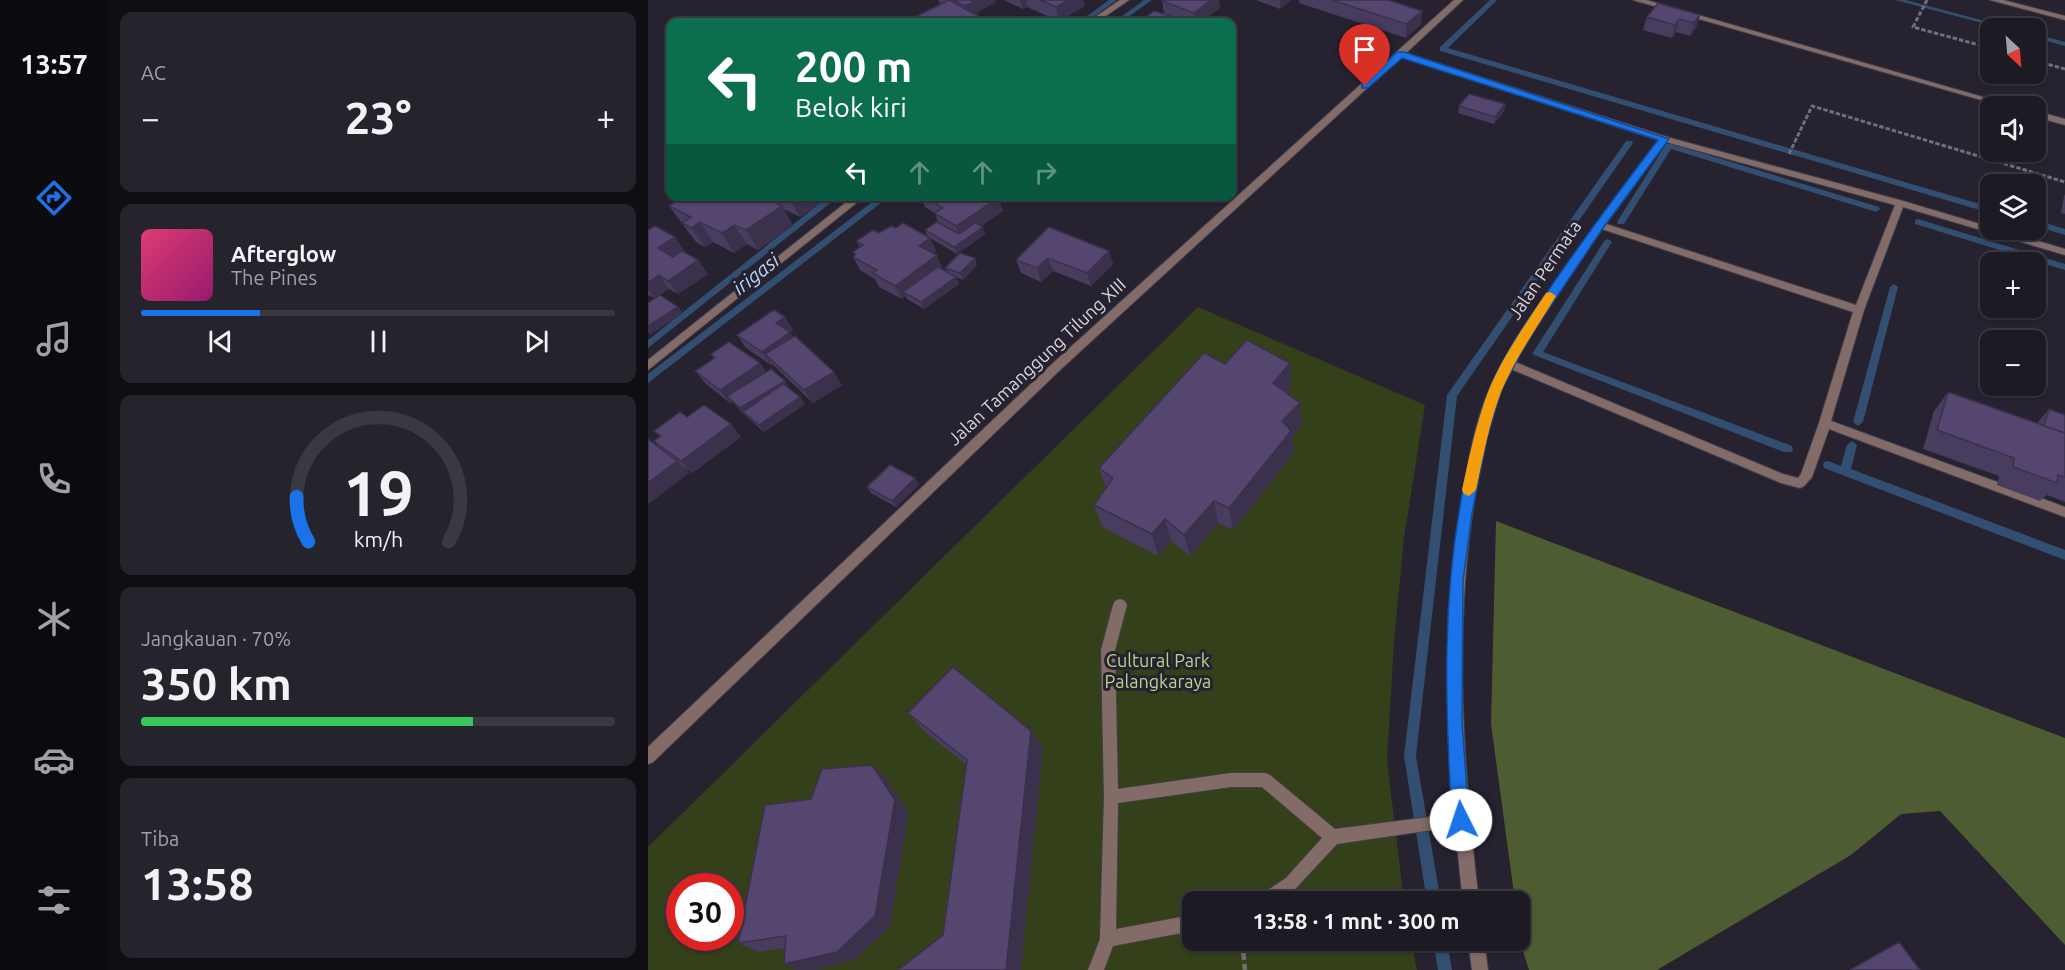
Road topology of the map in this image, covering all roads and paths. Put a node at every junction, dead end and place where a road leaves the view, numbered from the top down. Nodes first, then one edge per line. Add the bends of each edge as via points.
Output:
1 (1125, 0) edge
2 (1459, 0) edge
3 (1637, 0) edge
4 (1994, 0) edge
5 (1927, 1) edge
6 (1098, 18) edge
7 (2065, 18) edge
8 (1980, 45) edge
9 (1401, 54) junction
10 (2046, 64) edge
11 (2065, 69) edge
12 (1980, 97) edge
13 (2046, 117) edge
14 (2065, 122) edge
15 (1664, 139) junction
16 (1781, 170) junction
17 (2065, 182) edge
18 (855, 201) edge
19 (1900, 203) junction
20 (1599, 225) junction
21 (2065, 252) edge
22 (1859, 310) junction
23 (1509, 364) junction
24 (648, 366) edge
25 (1825, 423) junction
26 (2065, 512) edge
27 (1120, 605) dead end
28 (648, 757) edge
29 (1111, 797) junction
30 (1461, 820) junction
31 (1333, 837) junction
32 (1280, 891) edge
33 (1470, 891) edge
34 (1182, 925) edge
35 (1108, 939) junction
36 (1243, 951) edge
37 (1477, 951) edge
38 (1096, 970) edge
39 (1245, 970) edge
40 (1480, 970) edge

1 - 6 street
2 - 9 street, Jalan Tamanggung Tilung XIII
3 - 12 street
4 - 7 street
5 - 8 path via 1913,27
9 - 15 street
9 - 28 street, Jalan Tamanggung Tilung XIII via 1056,367
10 - 11 path
13 - 14 street
15 - 16 street
15 - 20 street, Jalan Permata
16 - 17 path via 1812,106
16 - 19 street
18 - 24 street
19 - 21 street
19 - 22 street
20 - 22 street
20 - 23 street, Jalan Permata
22 - 25 street
23 - 25 street via 1797,483 1805,479
23 - 30 street, Jalan Permata via 1495,391 1480,438 1456,581 1454,721
25 - 26 street
27 - 29 street via 1108,650
29 - 31 street via 1231,780 1265,780
29 - 35 street
30 - 31 street
30 - 33 street, Jalan Permata
31 - 32 street
34 - 35 street
35 - 38 street
36 - 39 path
37 - 40 street

